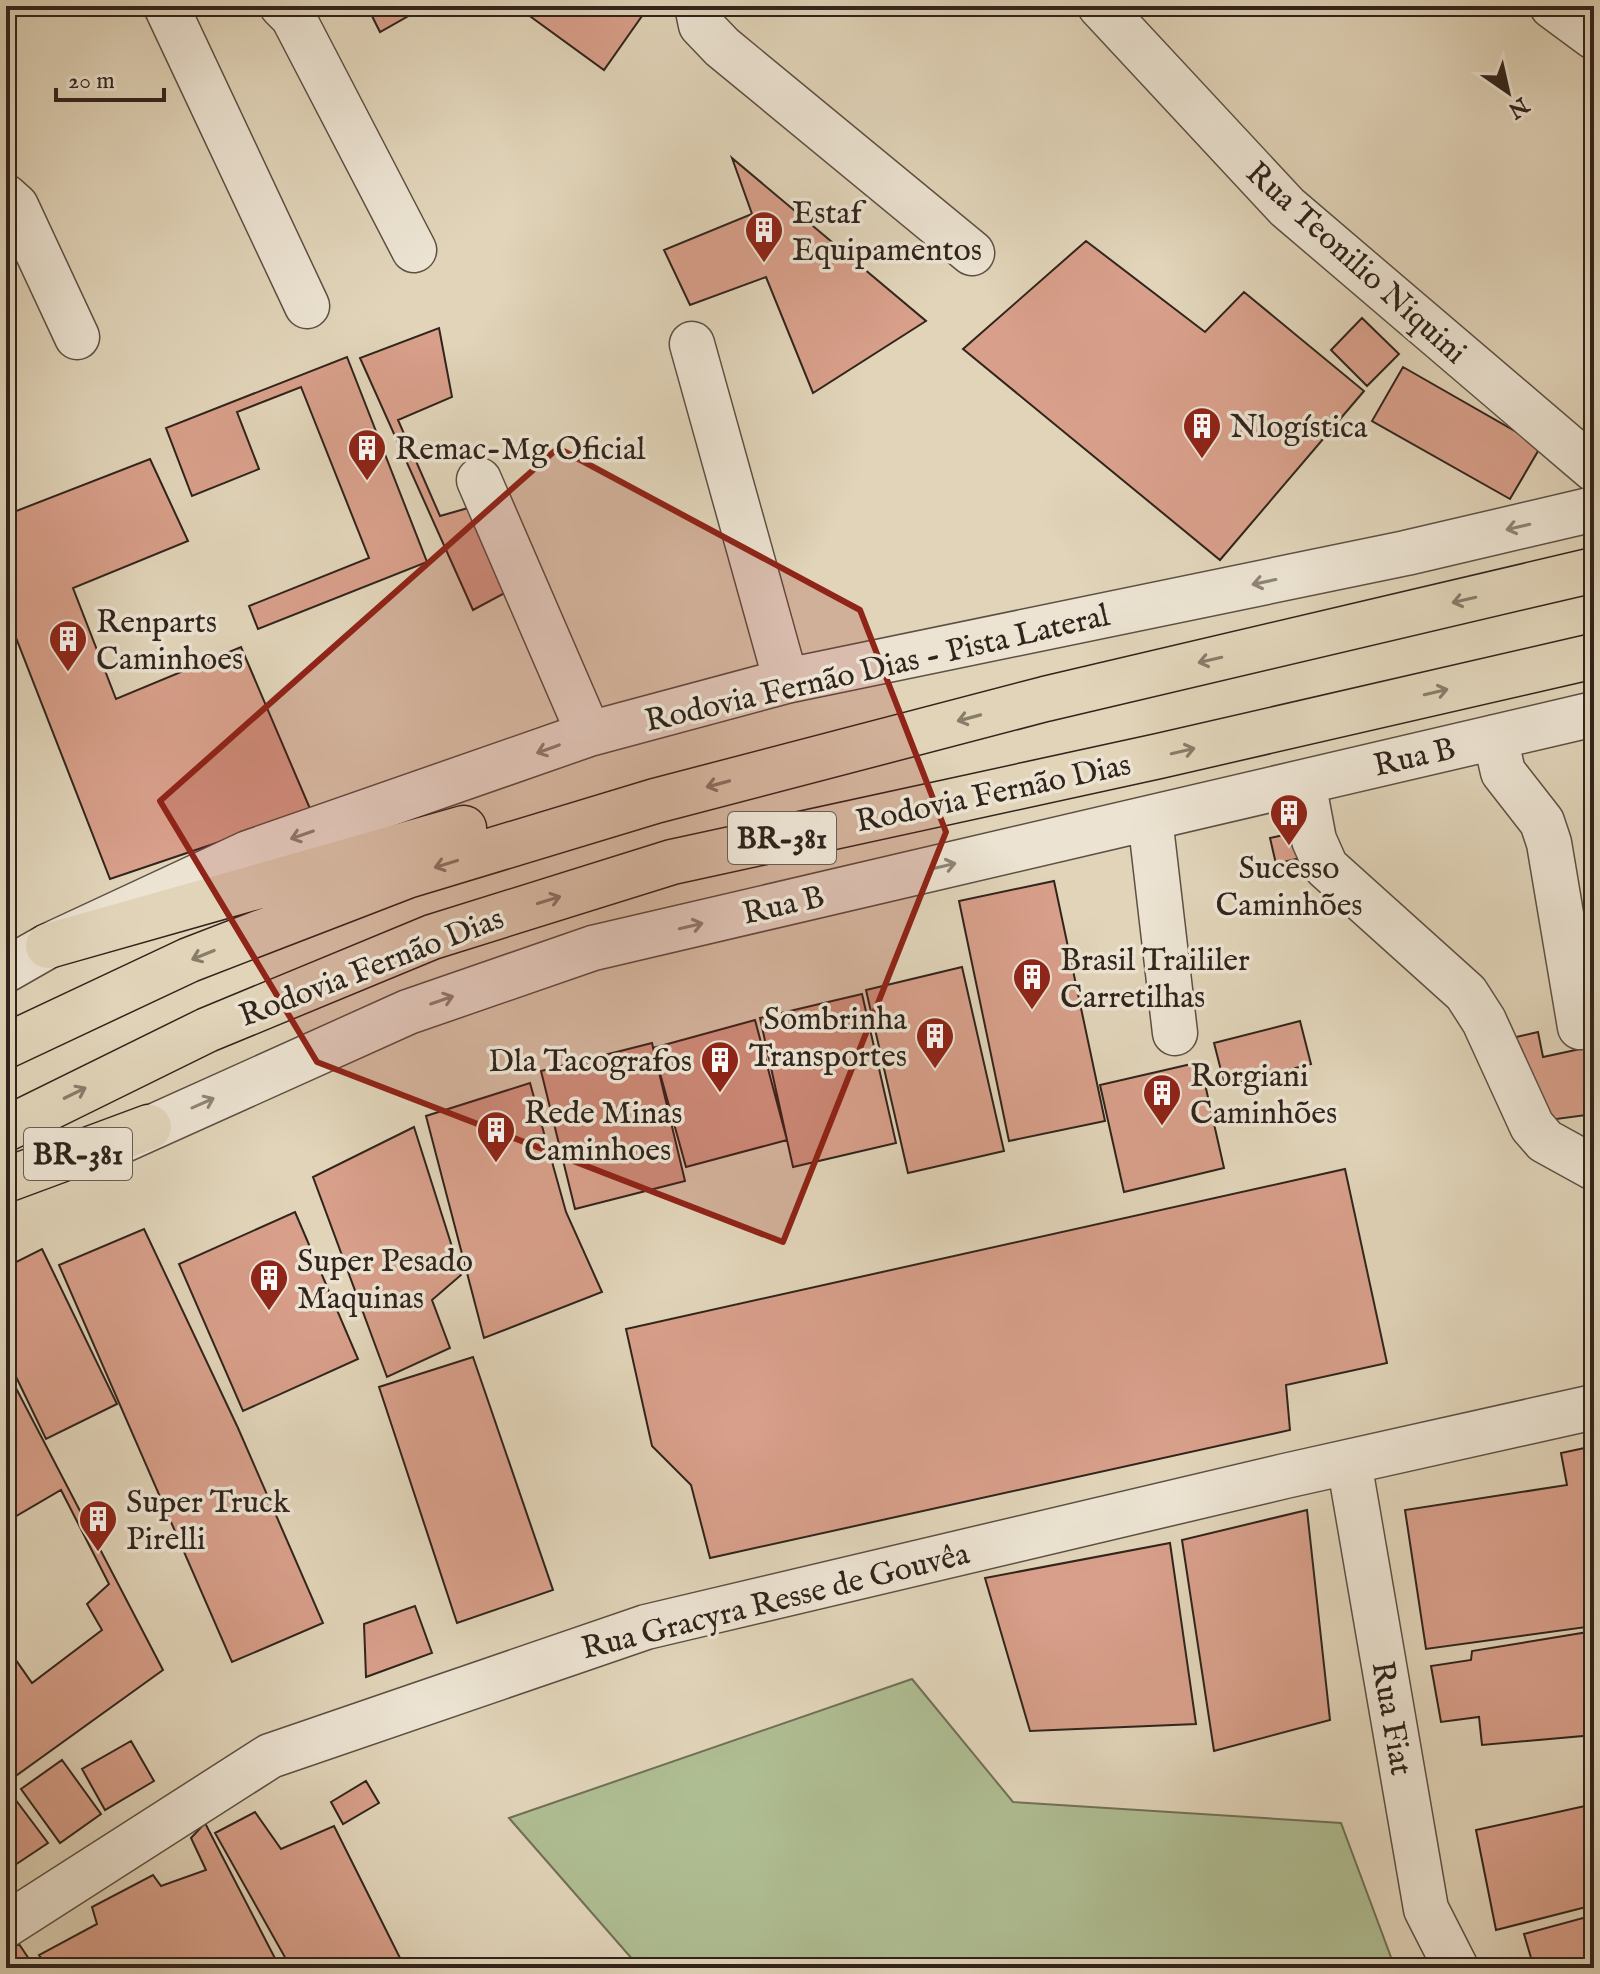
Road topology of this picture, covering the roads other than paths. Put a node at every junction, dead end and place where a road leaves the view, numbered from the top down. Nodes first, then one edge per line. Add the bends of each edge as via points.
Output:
1 (166, 6) edge
2 (282, 6) edge
3 (697, 6) edge
4 (1100, 6) edge
5 (1552, 6) edge
6 (1594, 37) edge
7 (6, 197) edge
8 (414, 250) dead end
9 (972, 253) dead end
10 (307, 306) dead end
11 (77, 337) dead end
12 (692, 344) dead end
13 (1592, 464) edge
14 (479, 480) dead end
15 (1594, 509) edge
16 (1594, 570) edge
17 (1594, 656) edge
18 (786, 681) junction
19 (1594, 714) edge
20 (589, 734) junction
21 (1495, 737) junction
22 (1303, 782) junction
23 (655, 801) junction
24 (1150, 818) junction
25 (48, 946) junction
26 (6, 970) edge
27 (1580, 1027) dead end
28 (1175, 1033) dead end
29 (6, 1046) edge
30 (149, 1127) junction
31 (6, 1129) edge
32 (1594, 1168) edge
33 (6, 1180) edge
34 (6, 1196) edge
35 (1594, 1407) edge
36 (1349, 1462) junction
37 (6, 1925) edge
38 (1456, 1968) edge

1 - 10 street
2 - 8 street via 293,17
3 - 9 street via 701,25 722,47
4 - 13 street, Rua Teonilio Niquini via 1287,207
5 - 6 street
7 - 11 street via 16,206
12 - 18 street
14 - 20 street
15 -> 18 street, Rodovia Fernão Dias - Pista Lateral / BR-381
16 -> 23 highway, Rodovia Fernão Dias / BR-381 via 1045,699
31 -> 17 highway, Rodovia Fernão Dias / BR-381 via 207,1030 432,937 672,862
18 - 20 street, Rodovia Fernão Dias - Pista Lateral / BR-381
19 - 21 street, Rua B
20 -> 25 street, Rodovia Fernão Dias - Pista Lateral / BR-381 via 248,853
21 - 22 street, Rua B
21 - 27 street via 1503,772 1542,822 1549,843
22 - 24 street, Rua B
22 - 32 street via 1314,840 1326,867 1466,993 1532,1126 1545,1141
23 - 25 highway, BR-381 via 532,808
23 -> 29 highway, Rodovia Fernão Dias / BR-381 via 393,881 189,960
24 - 28 street
30 -> 24 street, Rua B via 408,1012 593,948
25 - 26 street, Rodovia Fernão Dias - Pista Lateral / BR-381
30 - 33 highway, BR-381
30 - 34 street, Rua B
35 - 36 street, Rua Gracyra Resse de Gouvêa
36 - 37 street, Rua Gracyra Resse de Gouvêa via 646,1627 449,1692 270,1756
36 - 38 street, Rua Fiat via 1426,1909

